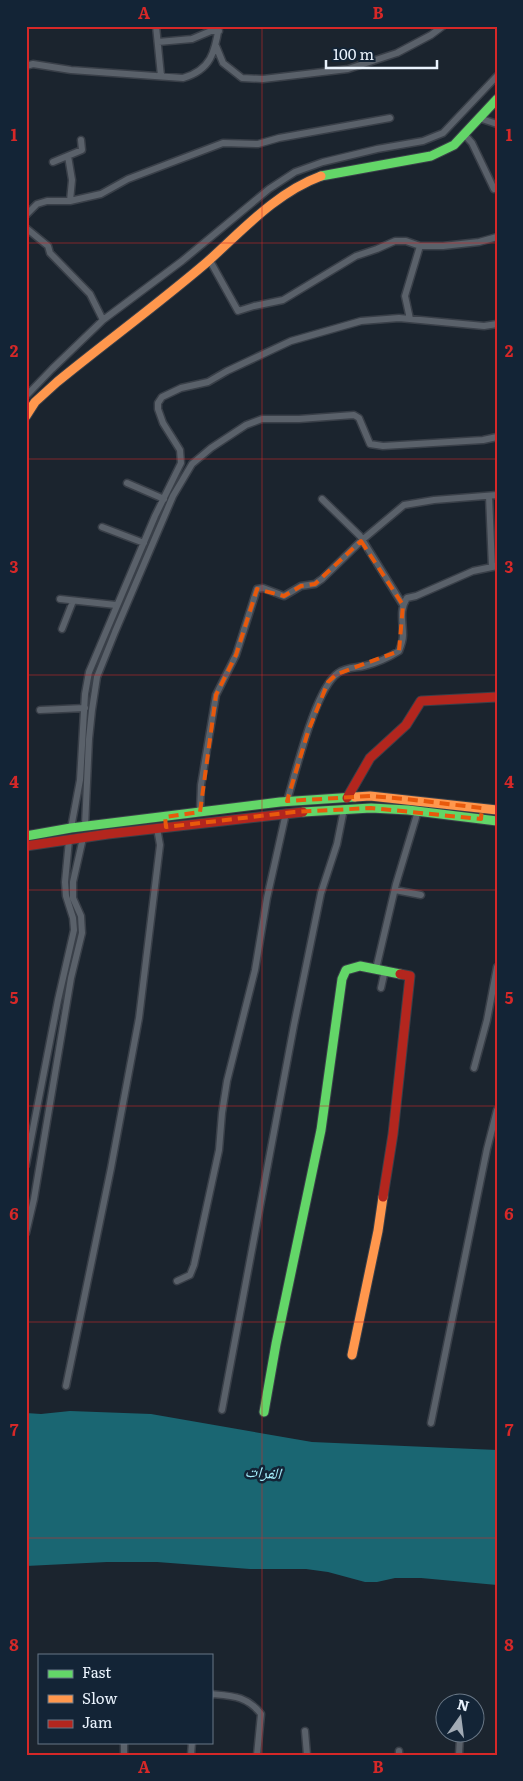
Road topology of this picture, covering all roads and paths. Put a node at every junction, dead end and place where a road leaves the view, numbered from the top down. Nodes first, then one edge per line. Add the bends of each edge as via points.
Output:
1 (156, 26) edge
2 (443, 26) edge
3 (215, 29) edge
4 (158, 42) junction
5 (216, 46) junction
6 (26, 66) edge
7 (161, 76) junction
8 (497, 76) edge
9 (497, 99) edge
10 (390, 118) dead end
11 (479, 118) junction
12 (497, 124) edge
13 (464, 134) junction
14 (81, 140) dead end
15 (68, 156) junction
16 (53, 162) dead end
17 (494, 189) dead end
18 (70, 201) junction
19 (26, 215) edge
20 (26, 228) edge
21 (497, 237) edge
22 (420, 246) junction
23 (209, 259) junction
24 (410, 319) junction
25 (104, 320) junction
26 (497, 324) edge
27 (26, 396) edge
28 (26, 416) edge
29 (497, 438) edge
30 (127, 483) dead end
31 (493, 495) edge
32 (164, 499) junction
33 (322, 499) dead end
34 (102, 527) dead end
35 (361, 541) junction
36 (144, 543) junction
37 (494, 566) edge
38 (60, 599) dead end
39 (73, 601) junction
40 (116, 605) junction
41 (403, 605) junction
42 (62, 629) dead end
43 (497, 697) edge
44 (85, 708) junction
45 (40, 710) dead end
46 (347, 798) junction
47 (287, 801) junction
48 (482, 808) junction
49 (344, 809) junction
50 (497, 810) edge
51 (418, 811) junction
52 (200, 812) junction
53 (286, 813) junction
54 (166, 817) junction
55 (481, 819) junction
56 (497, 821) edge
57 (85, 826) junction
58 (162, 827) junction
59 (71, 828) junction
60 (26, 836) edge
61 (83, 838) junction
62 (70, 840) junction
63 (26, 846) edge
64 (395, 890) junction
65 (421, 895) dead end
66 (497, 967) edge
67 (380, 969) junction
68 (381, 988) dead end
69 (474, 1068) dead end
70 (497, 1110) edge
71 (26, 1165) edge
72 (26, 1233) edge
73 (178, 1281) dead end
74 (352, 1355) dead end
75 (66, 1386) dead end
76 (222, 1410) dead end
77 (264, 1412) dead end
78 (431, 1423) dead end
79 (212, 1694) edge
80 (305, 1731) dead end
81 (257, 1755) edge
82 (307, 1755) edge

1 - 4 street
2 - 5 street via 398,53 348,69 263,79 237,75 223,63
3 - 4 street via 192,39
3 - 5 street
4 - 7 street
5 - 7 street via 197,74 183,78
6 - 7 street via 33,64
8 - 25 street via 443,133 423,141 323,162 295,172
9 - 11 street
10 - 18 street via 258,144 223,143 128,180 101,194
11 - 12 street
11 - 13 street
13 - 17 street via 472,143
13 - 23 street via 446,150 431,156 313,179 259,214
14 - 15 street via 82,150
15 - 16 street
15 - 18 street via 72,180
18 - 19 street via 37,204
20 - 25 street via 48,246 50,253 90,294
21 - 22 street via 479,242
22 - 23 street via 395,241 356,256 283,300 238,311
22 - 24 street via 405,296
23 - 28 street via 58,382 35,402
24 - 26 street via 484,326
24 - 32 street via 361,321 291,341 208,382 181,388 162,397 158,409 180,450 180,463
25 - 27 street
29 - 57 street via 383,446 370,444 359,418 354,416 262,418 246,425 192,464 173,496 97,677 89,739
30 - 32 street
31 - 35 street via 404,505
31 - 37 street
32 - 36 street
33 - 35 street via 360,536
34 - 36 street
35 - 41 street
35 - 52 street via 316,584 301,586 284,596 257,588 236,655 216,696 201,785
36 - 40 street
37 - 41 street via 473,571 407,598
38 - 39 street
39 - 40 street
39 - 42 street
40 - 44 street via 89,672
41 - 47 street via 403,637 399,651 387,659 346,668 328,682 308,732
43 - 46 street via 421,701 406,725 370,758
44 - 45 street
44 - 59 street via 79,787
46 - 47 street
46 - 48 street via 370,796
47 - 52 street
48 - 50 street
48 - 55 street
49 - 51 street
49 - 53 street
49 - 76 street via 321,893 294,1025
51 - 55 street
51 - 64 street
52 - 54 street
53 - 58 street
53 - 73 street via 255,970 227,1082 219,1150 194,1265 190,1275
54 - 57 street
54 - 58 street
55 - 56 street
57 - 59 street
58 - 61 street
58 - 75 street via 138,1018
59 - 60 street
61 - 62 street
61 - 72 street via 73,882 73,898 81,916 82,933 71,978
62 - 63 street
62 - 71 street via 65,882 74,930
64 - 65 street
64 - 67 street
66 - 69 street
67 - 68 street
67 - 74 street via 410,976 393,1134 378,1231
67 - 77 street via 352,967 346,970 342,979 321,1130
70 - 78 street
79 - 81 street via 248,1701 261,1714
80 - 82 street

